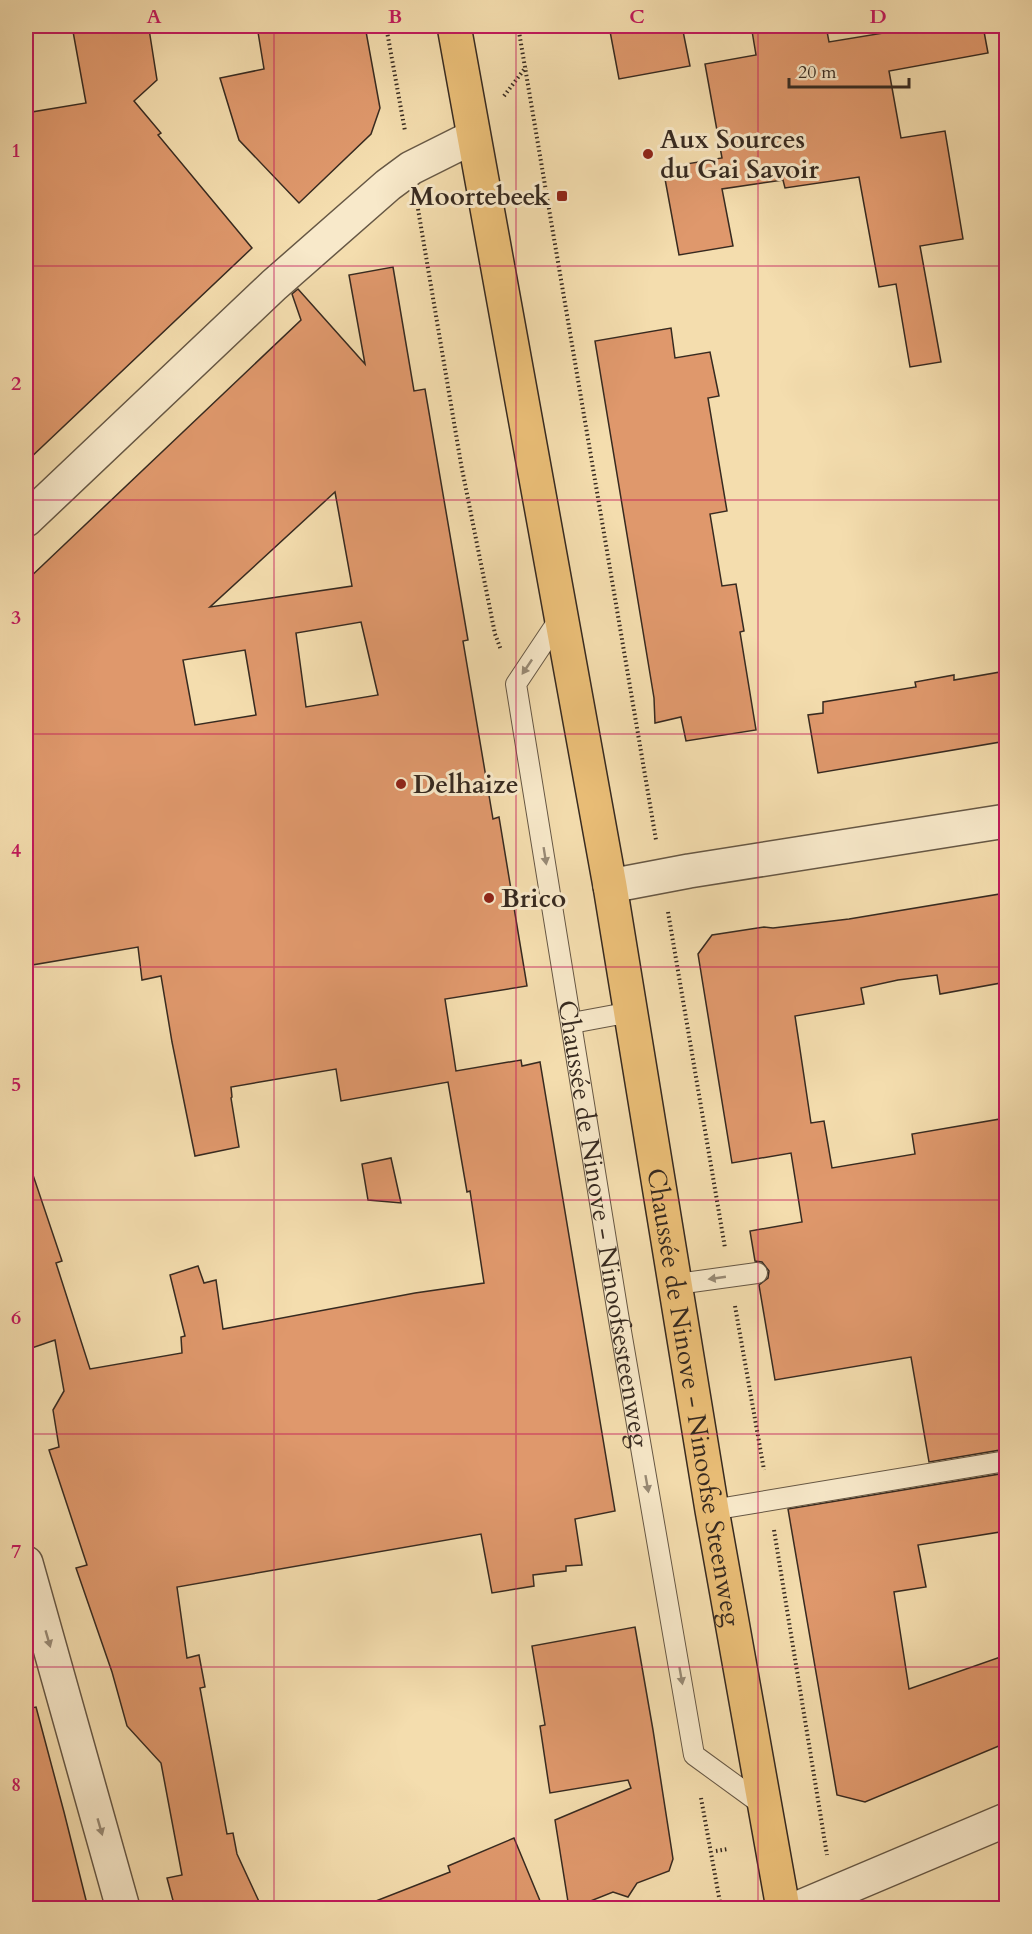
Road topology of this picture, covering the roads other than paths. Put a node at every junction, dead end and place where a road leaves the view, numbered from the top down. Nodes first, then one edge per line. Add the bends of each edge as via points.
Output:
1 (454, 26) edge
2 (473, 137) junction
3 (26, 520) edge
4 (560, 618) junction
5 (1006, 821) edge
6 (610, 886) junction
7 (631, 1012) junction
8 (572, 1023) junction
9 (757, 1273) dead end
10 (677, 1284) junction
11 (1006, 1461) edge
12 (712, 1510) junction
13 (26, 1563) edge
14 (764, 1806) junction
15 (1006, 1820) edge
16 (123, 1908) edge
17 (783, 1908) edge
18 (798, 1908) edge

1 - 2 main road
2 - 3 street via 411,168 363,206
2 - 4 main road
4 - 6 main road
4 -> 8 lane, Chaussée de Ninove - Ninoofsesteenweg via 516,684
5 - 6 street
6 - 7 main road, Chaussée de Ninove - Ninoofse Steenweg
7 - 8 lane
7 - 10 main road, Chaussée de Ninove - Ninoofse Steenweg
8 -> 14 lane, Chaussée de Ninove - Ninoofsesteenweg via 694,1755
9 -> 10 lane
10 - 12 main road, Chaussée de Ninove - Ninoofse Steenweg
11 - 12 lane
12 - 14 main road, Chaussée de Ninove - Ninoofse Steenweg
13 -> 16 street
14 - 17 main road, Chaussée de Ninove - Ninoofse Steenweg
15 - 18 street

